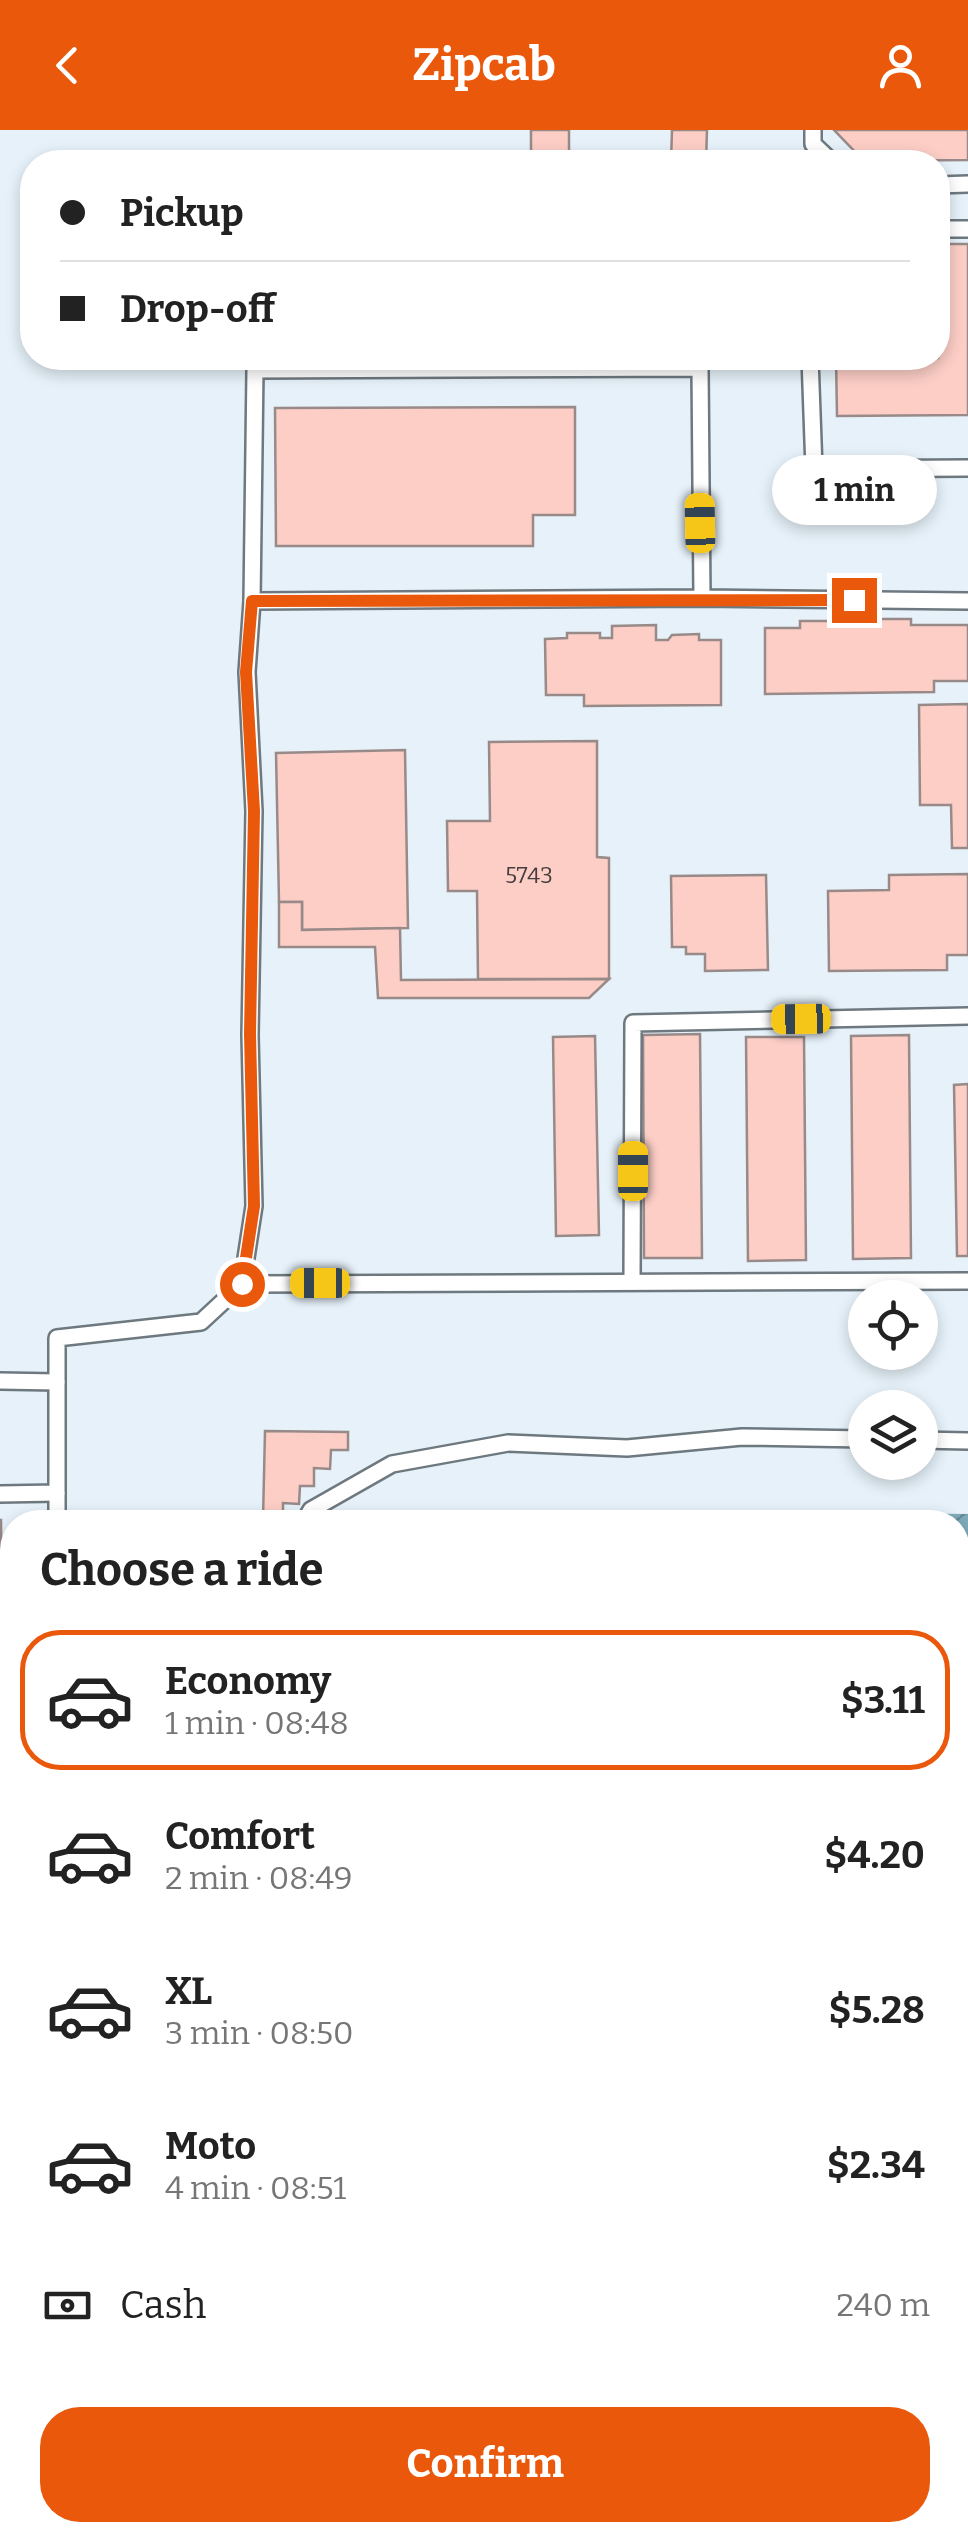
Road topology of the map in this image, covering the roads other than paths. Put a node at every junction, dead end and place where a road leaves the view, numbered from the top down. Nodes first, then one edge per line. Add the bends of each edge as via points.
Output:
1 (255, 370) edge
2 (700, 370) edge
3 (810, 370) edge
4 (968, 468) edge
5 (702, 598) junction
6 (252, 601) junction
7 (968, 601) edge
8 (968, 1016) edge
9 (968, 1281) edge
10 (632, 1282) junction
11 (242, 1284) junction
12 (0, 1381) edge
13 (58, 1382) junction
14 (848, 1439) edge
15 (938, 1440) edge
16 (968, 1441) edge
17 (58, 1493) junction
18 (0, 1494) edge
19 (57, 1510) edge
20 (312, 1510) edge

1 - 6 lane
2 - 5 lane
3 - 4 lane via 814,469
5 - 6 lane
5 - 7 lane
6 - 11 lane via 246,672 254,811 254,1206
8 - 10 lane via 633,1023
9 - 10 lane
10 - 11 lane
11 - 13 lane via 201,1322 58,1338
12 - 13 lane
13 - 17 lane
14 - 20 lane via 742,1437 627,1448 508,1442 392,1464
15 - 16 lane
17 - 18 lane
17 - 19 lane

